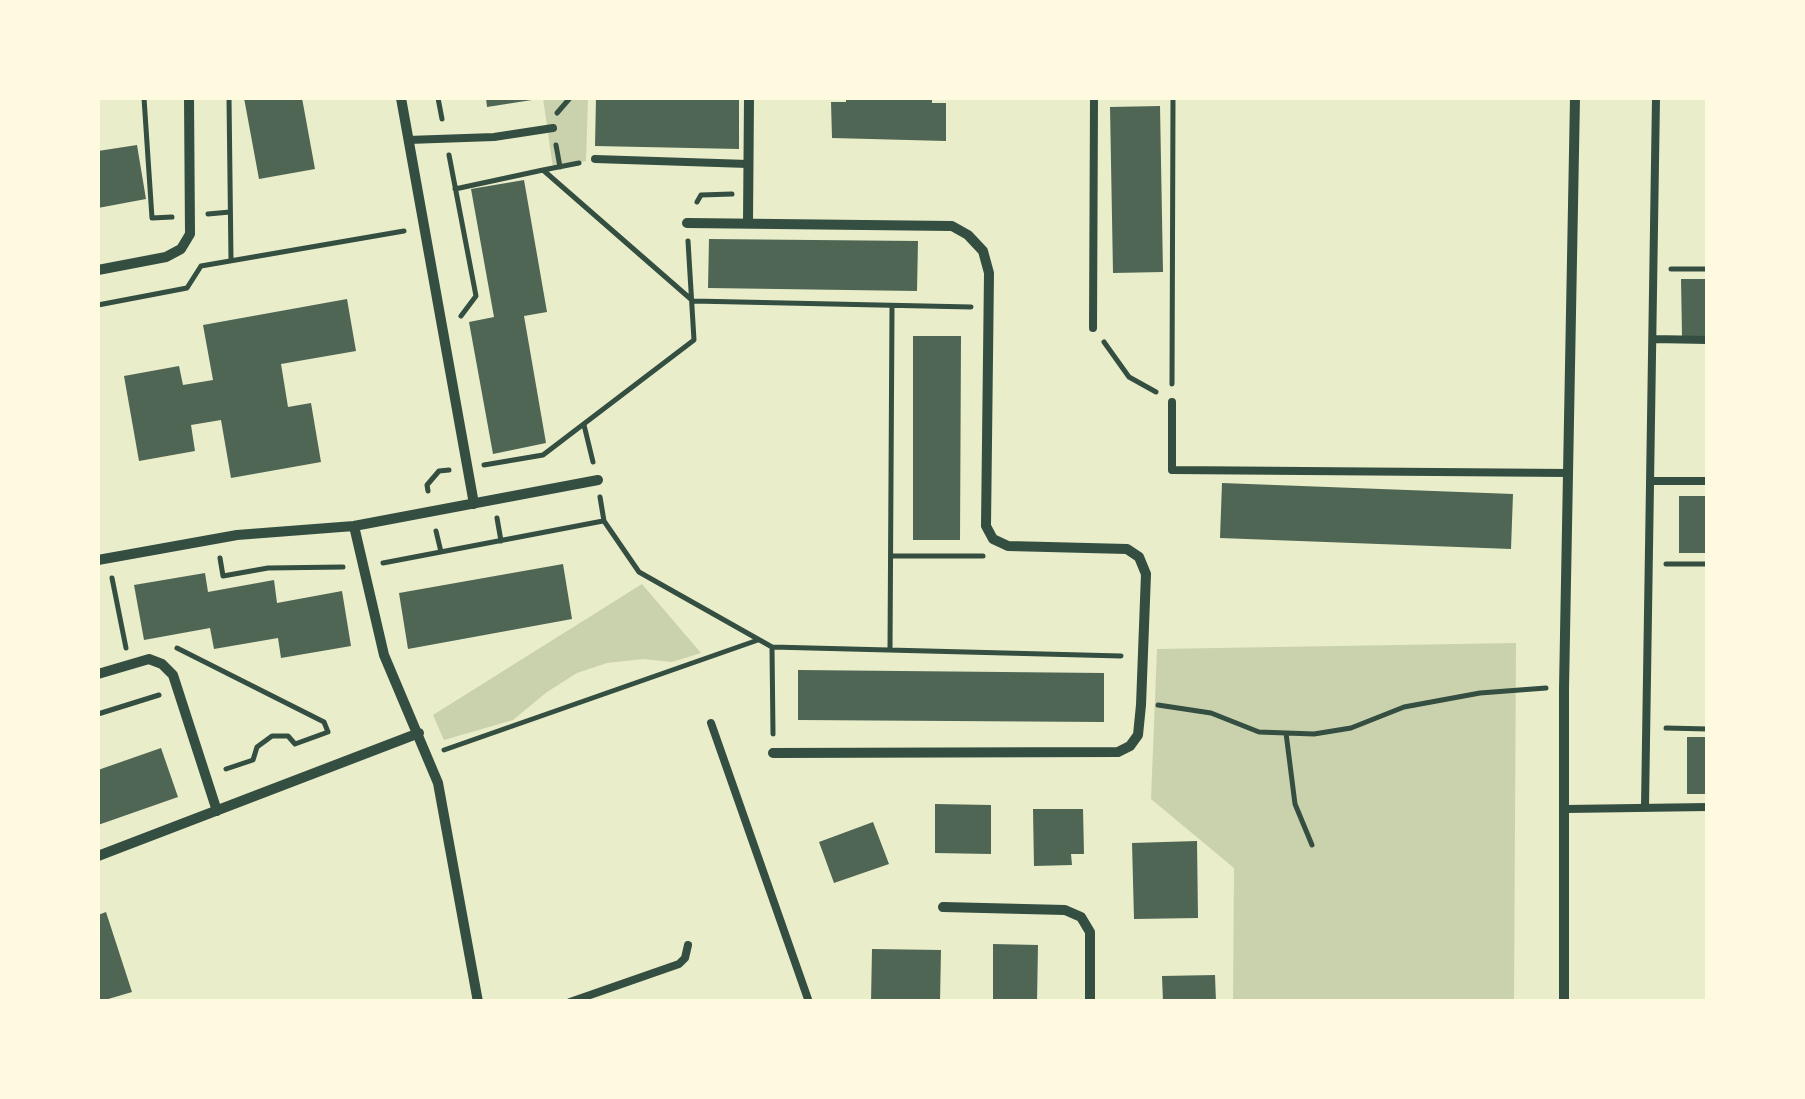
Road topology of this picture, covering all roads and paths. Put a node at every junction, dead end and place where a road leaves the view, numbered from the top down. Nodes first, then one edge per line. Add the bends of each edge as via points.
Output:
1 (144, 98) edge
2 (189, 98) edge
3 (230, 98) edge
4 (401, 98) edge
5 (438, 98) edge
6 (570, 98) edge
7 (749, 98) edge
8 (1094, 98) edge
9 (1173, 98) edge
10 (1575, 98) edge
11 (1656, 98) edge
12 (552, 123) joint
13 (408, 140) junction
14 (446, 140) junction
15 (594, 160) joint
16 (748, 164) junction
17 (543, 170) junction
18 (455, 188) junction
19 (748, 193) junction
20 (230, 212) junction
21 (189, 215) junction
22 (748, 222) junction
23 (687, 223) junction
24 (424, 227) junction
25 (231, 260) junction
26 (1654, 268) junction
27 (1708, 269) edge
28 (98, 270) edge
29 (693, 300) junction
30 (98, 305) edge
31 (892, 307) junction
32 (988, 308) junction
33 (460, 317) dead end
34 (1093, 328) joint
35 (1653, 340) junction
36 (1708, 340) edge
37 (1172, 402) junction
38 (487, 465) dead end
39 (1568, 472) junction
40 (598, 480) dead end
41 (1650, 481) junction
42 (1708, 481) edge
43 (474, 504) junction
44 (354, 526) junction
45 (993, 539) junction
46 (220, 555) dead end
47 (892, 556) junction
48 (98, 560) edge
49 (1649, 564) junction
50 (1708, 564) edge
51 (361, 568) junction
52 (98, 581) edge
53 (758, 640) junction
54 (166, 642) dead end
55 (139, 648) dead end
56 (772, 648) junction
57 (890, 650) junction
58 (1121, 672) dead end
59 (98, 674) edge
60 (1564, 688) junction
61 (163, 694) dead end
62 (1141, 705) junction
63 (98, 714) edge
64 (712, 723) dead end
65 (1646, 728) junction
66 (1708, 729) edge
67 (1286, 733) junction
68 (419, 734) junction
69 (773, 752) joint
70 (428, 756) junction
71 (207, 776) junction
72 (1645, 806) junction
73 (1708, 807) edge
74 (1566, 808) junction
75 (218, 811) junction
76 (1312, 845) dead end
77 (98, 856) edge
78 (943, 907) dead end
79 (688, 945) dead end
80 (478, 1002) edge
81 (570, 1002) edge
82 (808, 1002) edge
83 (1090, 1002) edge
84 (1564, 1002) edge

1 - 21 path via 152,218
2 - 21 street
3 - 20 path
4 - 13 street
5 - 14 path
6 - 12 path
7 - 16 street
8 - 34 lane
9 - 37 path
10 - 39 street
11 - 26 lane
12 - 14 lane
13 - 14 lane
13 - 24 street
14 - 18 path
15 - 16 lane
15 - 17 path
16 - 19 street
17 - 18 path
17 - 29 path
18 - 33 path via 476,296
19 - 22 street
19 - 23 path via 701,195
20 - 21 path
20 - 25 path
21 - 28 street via 190,234 181,249
22 - 23 street
22 - 32 street via 952,226 983,251
23 - 29 path
24 - 25 path
24 - 43 street
25 - 30 path via 201,266 188,288
26 - 27 path
26 - 35 lane
29 - 31 path
29 - 38 path via 694,340 543,455
31 - 32 path
31 - 47 path
32 - 45 street via 986,526
34 - 37 path via 1130,377
35 - 36 lane
35 - 41 lane
37 - 39 lane via 1172,470
39 - 60 street
40 - 43 street
41 - 42 lane
41 - 49 lane
43 - 44 street
44 - 48 street via 237,535
44 - 51 street
45 - 47 path via 982,558
45 - 62 street via 1008,546 1127,549 1139,557 1146,574
46 - 51 path via 223,576 268,568
47 - 57 path
49 - 50 path
49 - 65 lane
51 - 53 path via 604,521 638,572
51 - 68 street via 384,655
52 - 55 path via 112,578 126,650
53 - 56 path
53 - 70 path
54 - 71 path via 324,722 328,732 295,744 288,736 272,736 253,760
56 - 57 path
56 - 69 path
57 - 58 path via 1121,655
59 - 71 street via 149,659 174,675
60 - 67 path via 1480,692 1404,708 1351,728
60 - 74 street
61 - 63 path
62 - 67 path via 1179,706 1258,732
62 - 69 street via 1138,735 1118,752
64 - 82 lane
65 - 66 path
65 - 72 lane
67 - 76 path via 1295,804
68 - 70 street
68 - 75 street
70 - 80 street
71 - 75 street
72 - 73 lane
72 - 74 lane
74 - 84 street
75 - 77 street
78 - 83 street via 1065,910 1080,917 1090,932
79 - 81 lane via 679,964

